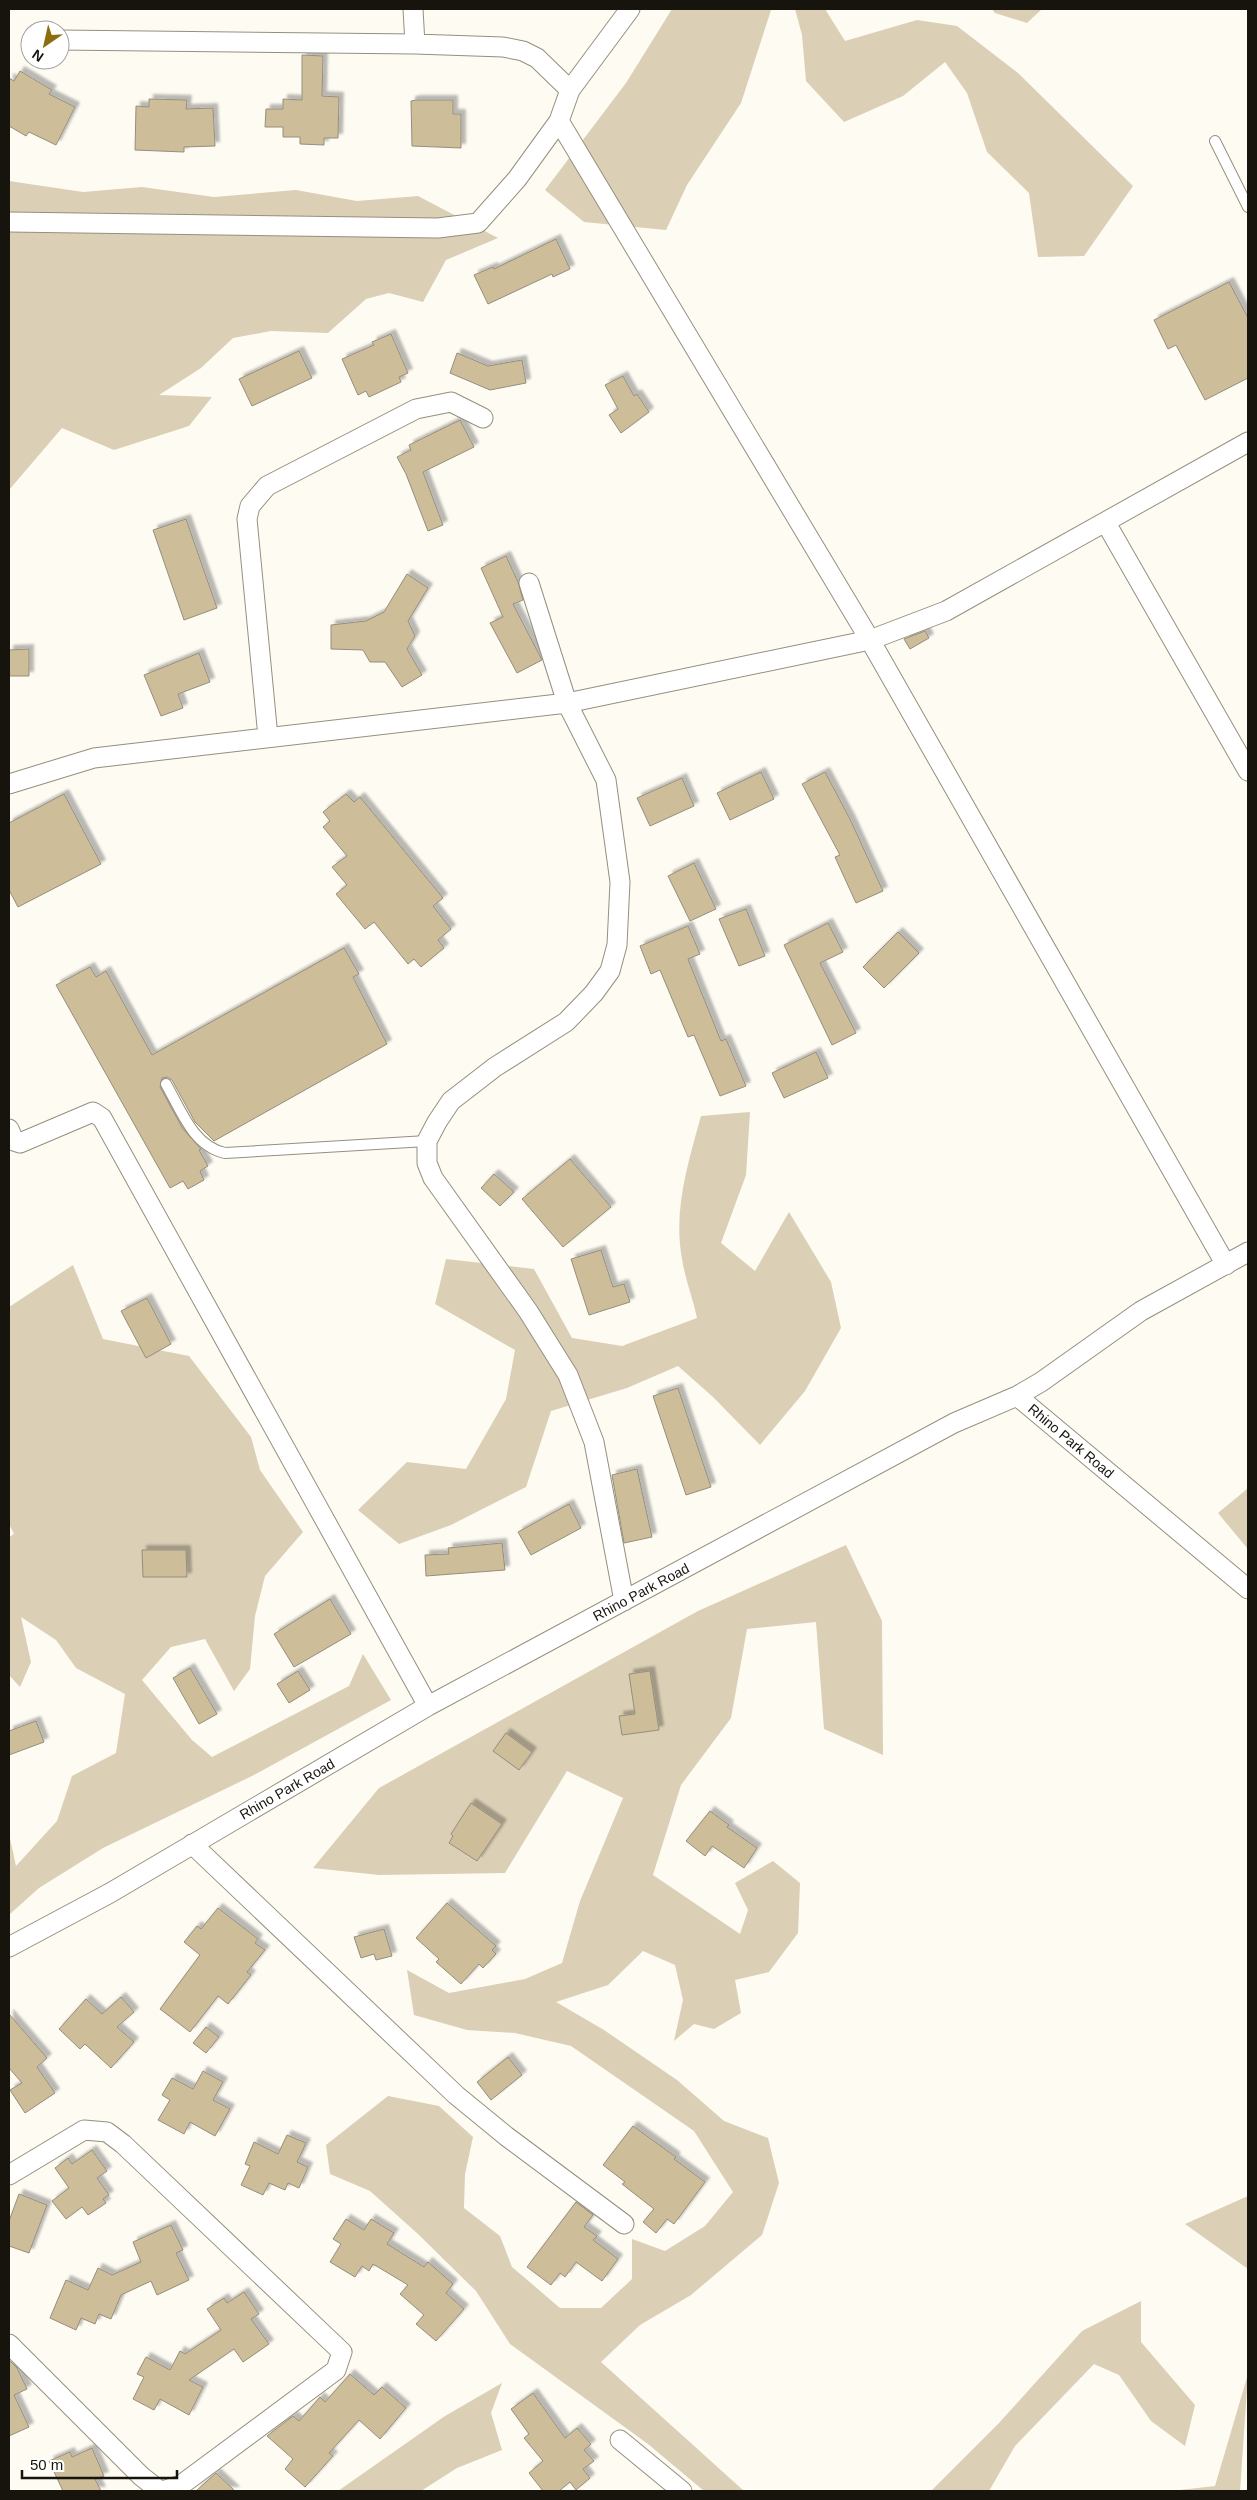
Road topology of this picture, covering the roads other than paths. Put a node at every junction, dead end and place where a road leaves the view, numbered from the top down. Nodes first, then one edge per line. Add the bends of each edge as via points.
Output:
1 (413, 9) edge
2 (630, 9) edge
3 (70, 40) edge
4 (415, 44) junction
5 (570, 90) junction
6 (559, 121) junction
7 (1215, 141) dead end
8 (1248, 207) edge
9 (9, 222) edge
10 (483, 418) dead end
11 (1248, 442) edge
12 (1106, 522) junction
13 (529, 583) dead end
14 (870, 640) junction
15 (567, 703) junction
16 (268, 737) junction
17 (1248, 772) edge
18 (9, 784) edge
19 (166, 1084) dead end
20 (9, 1129) edge
21 (427, 1141) junction
22 (1248, 1252) edge
23 (1226, 1265) junction
24 (1017, 1396) junction
25 (1248, 1588) edge
26 (624, 1601) junction
27 (428, 1706) junction
28 (192, 1844) junction
29 (9, 1947) edge
30 (9, 2175) edge
31 (624, 2224) dead end
32 (9, 2344) edge
33 (620, 2440) dead end
34 (161, 2491) edge
35 (682, 2491) edge

1 - 4 street
2 - 5 street
3 - 4 street
4 - 5 street via 503,47 523,51 537,58
5 - 6 street
6 - 9 street via 478,223 438,228
6 - 14 street
7 - 8 lane
10 - 16 street via 451,402 416,409 267,486 250,506 247,519
11 - 12 street
12 - 14 street via 946,611
12 - 17 street
13 - 15 street
14 - 15 street
14 - 23 street
15 - 16 street
15 - 21 street via 606,780 620,882 617,946 610,971 566,1022 495,1067 451,1101
16 - 18 street via 94,758
19 - 21 lane via 197,1138 214,1151 225,1153
20 - 27 street via 14,1141 20,1143 93,1112 102,1118
21 - 26 street via 427,1163 433,1178 528,1311 568,1375 594,1442
22 - 23 street
23 - 24 street via 1141,1311
24 - 25 street, Rhino Park Road
24 - 26 street, Rhino Park Road via 954,1423
26 - 27 street, Rhino Park Road
27 - 28 street, Rhino Park Road
28 - 29 street, Rhino Park Road
28 - 31 street via 456,2094 506,2136
30 - 34 street via 84,2130 107,2132 342,2352 336,2370 181,2485
32 - 34 street via 141,2476
33 - 35 street

